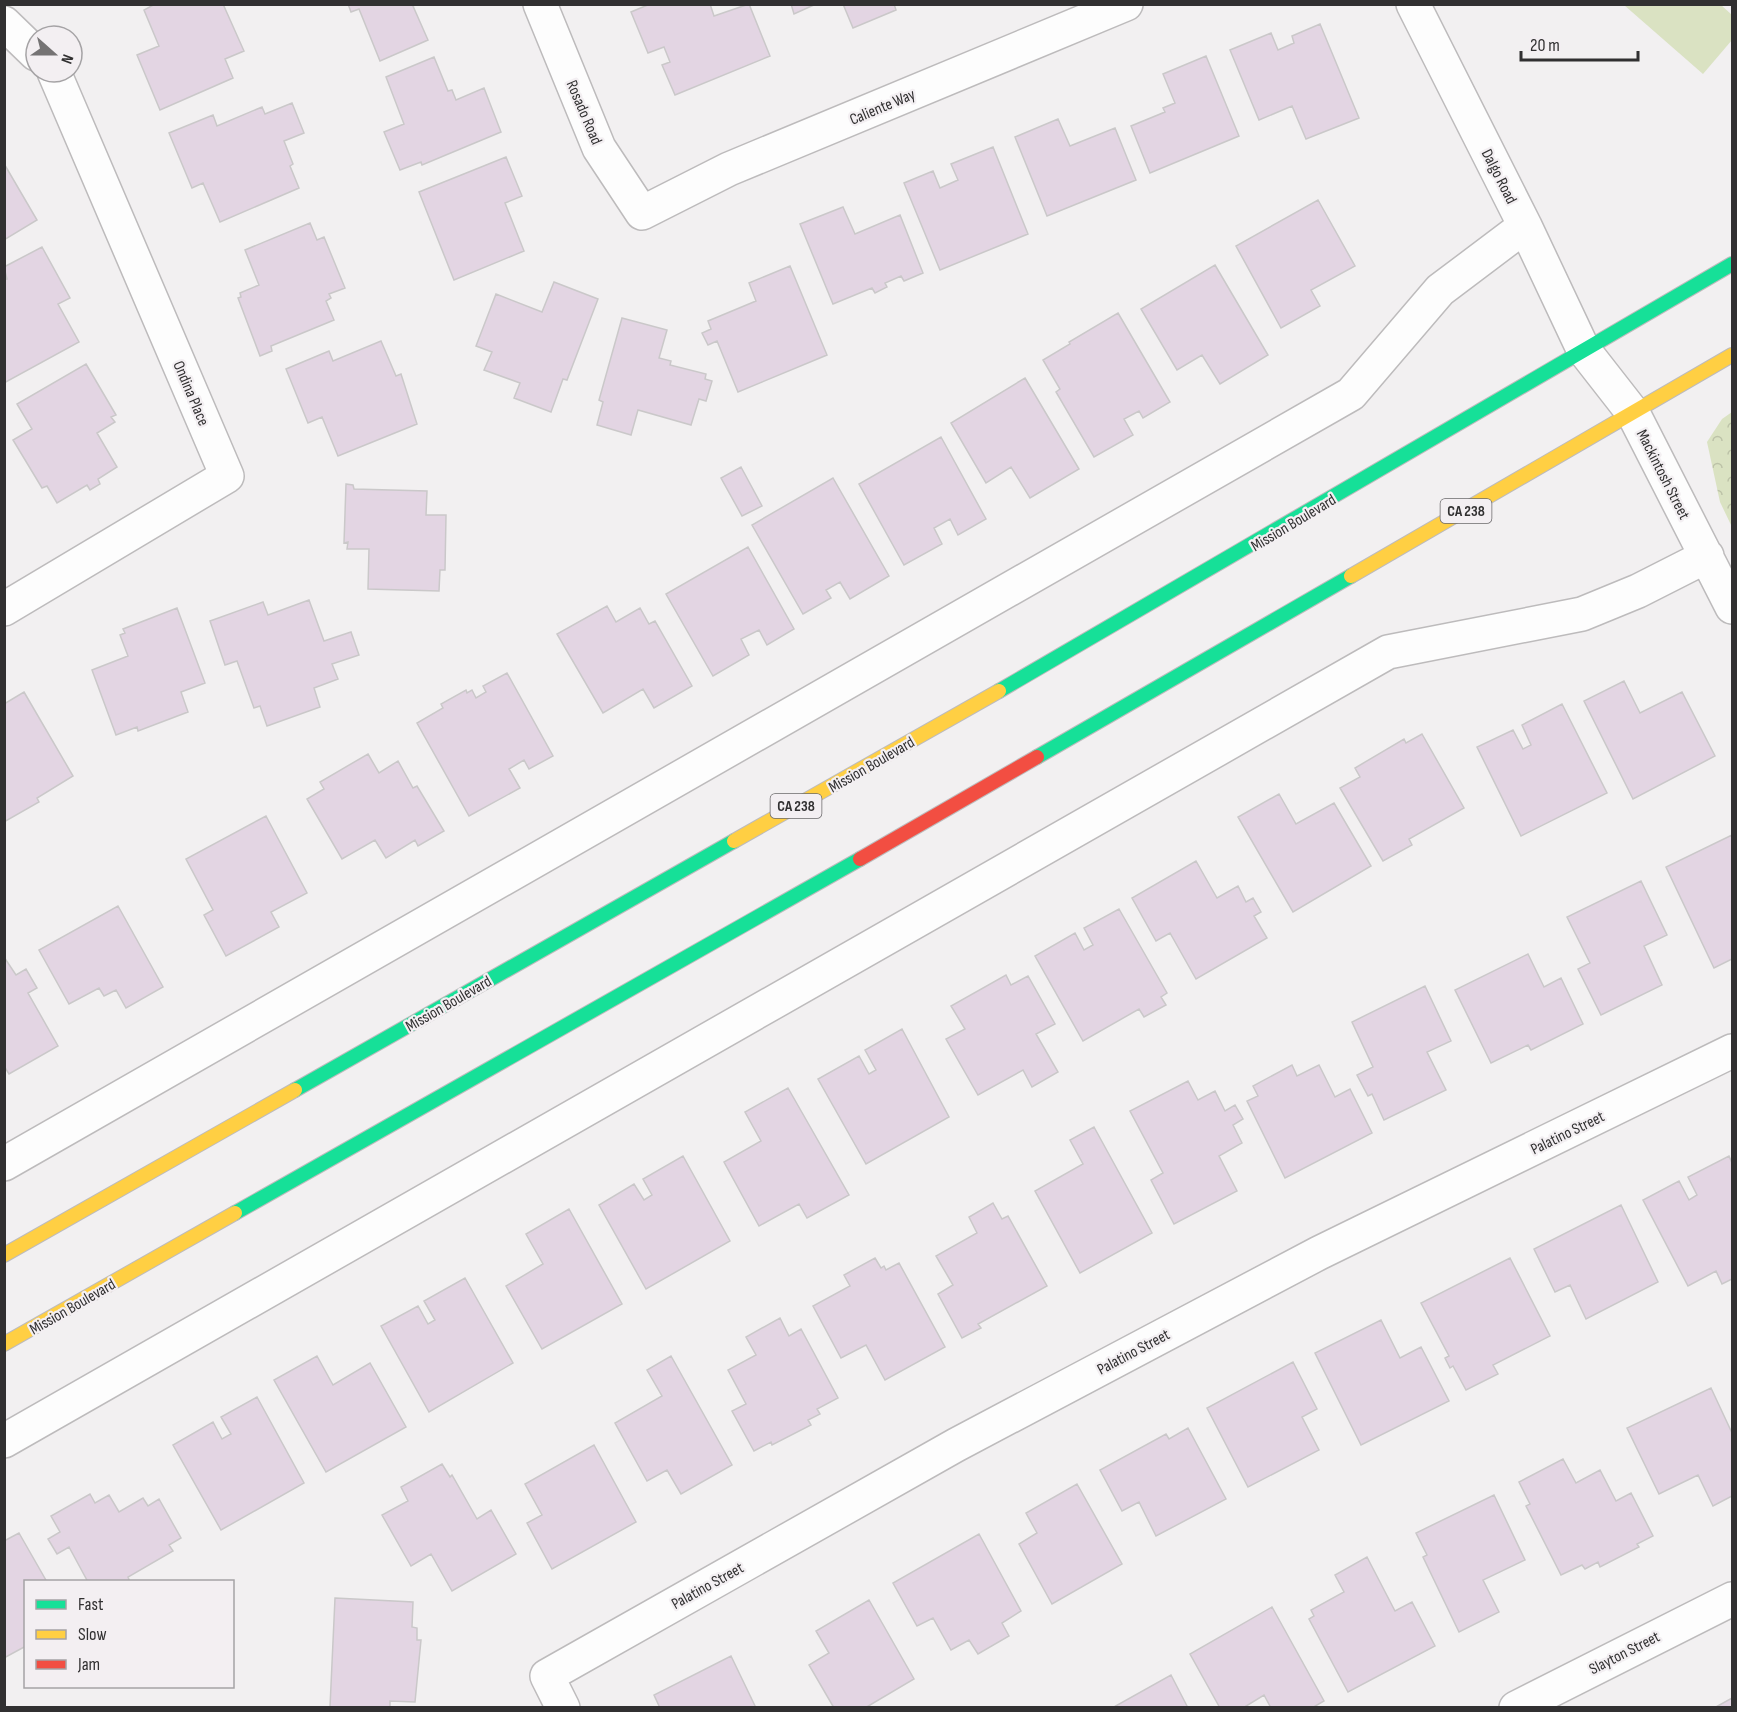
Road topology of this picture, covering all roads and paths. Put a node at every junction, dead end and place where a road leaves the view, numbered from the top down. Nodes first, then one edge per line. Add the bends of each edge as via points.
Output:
1 (540, 4) edge
2 (1126, 4) edge
3 (1413, 4) edge
4 (4, 23) edge
5 (24, 42) edge
6 (59, 84) edge
7 (642, 213) joint
8 (1525, 226) junction
9 (1732, 264) edge
10 (1583, 349) junction
11 (1732, 355) edge
12 (1633, 413) junction
13 (1707, 556) junction
14 (1732, 607) edge
15 (4, 609) edge
16 (1732, 1051) edge
17 (4, 1164) edge
18 (4, 1255) edge
19 (4, 1344) edge
20 (4, 1441) edge
21 (1732, 1599) edge
22 (562, 1707) edge
23 (1516, 1707) edge

1 - 7 street, Rosado Road via 599,148
2 - 7 street, Caliente Way via 729,170
3 - 8 street, Dalgo Road
4 - 5 street
6 - 15 street, Ondina Place via 227,476
8 - 10 street, Dalgo Road
8 - 17 street via 1440,290 1351,394
9 - 10 main road, Mission Boulevard / CA 238
10 - 12 street, Mackintosh Street
10 - 18 main road, Mission Boulevard / CA 238 via 1091,639
11 - 12 main road, Mission Boulevard / CA 238
12 - 13 street, Mackintosh Street
12 - 19 main road, Mission Boulevard / CA 238 via 924,823
13 - 14 street, Mackintosh Street
13 - 20 street via 1581,614 1388,652
16 - 22 street, Palatino Street via 1319,1253 956,1445 547,1676
21 - 23 street, Slayton Street

